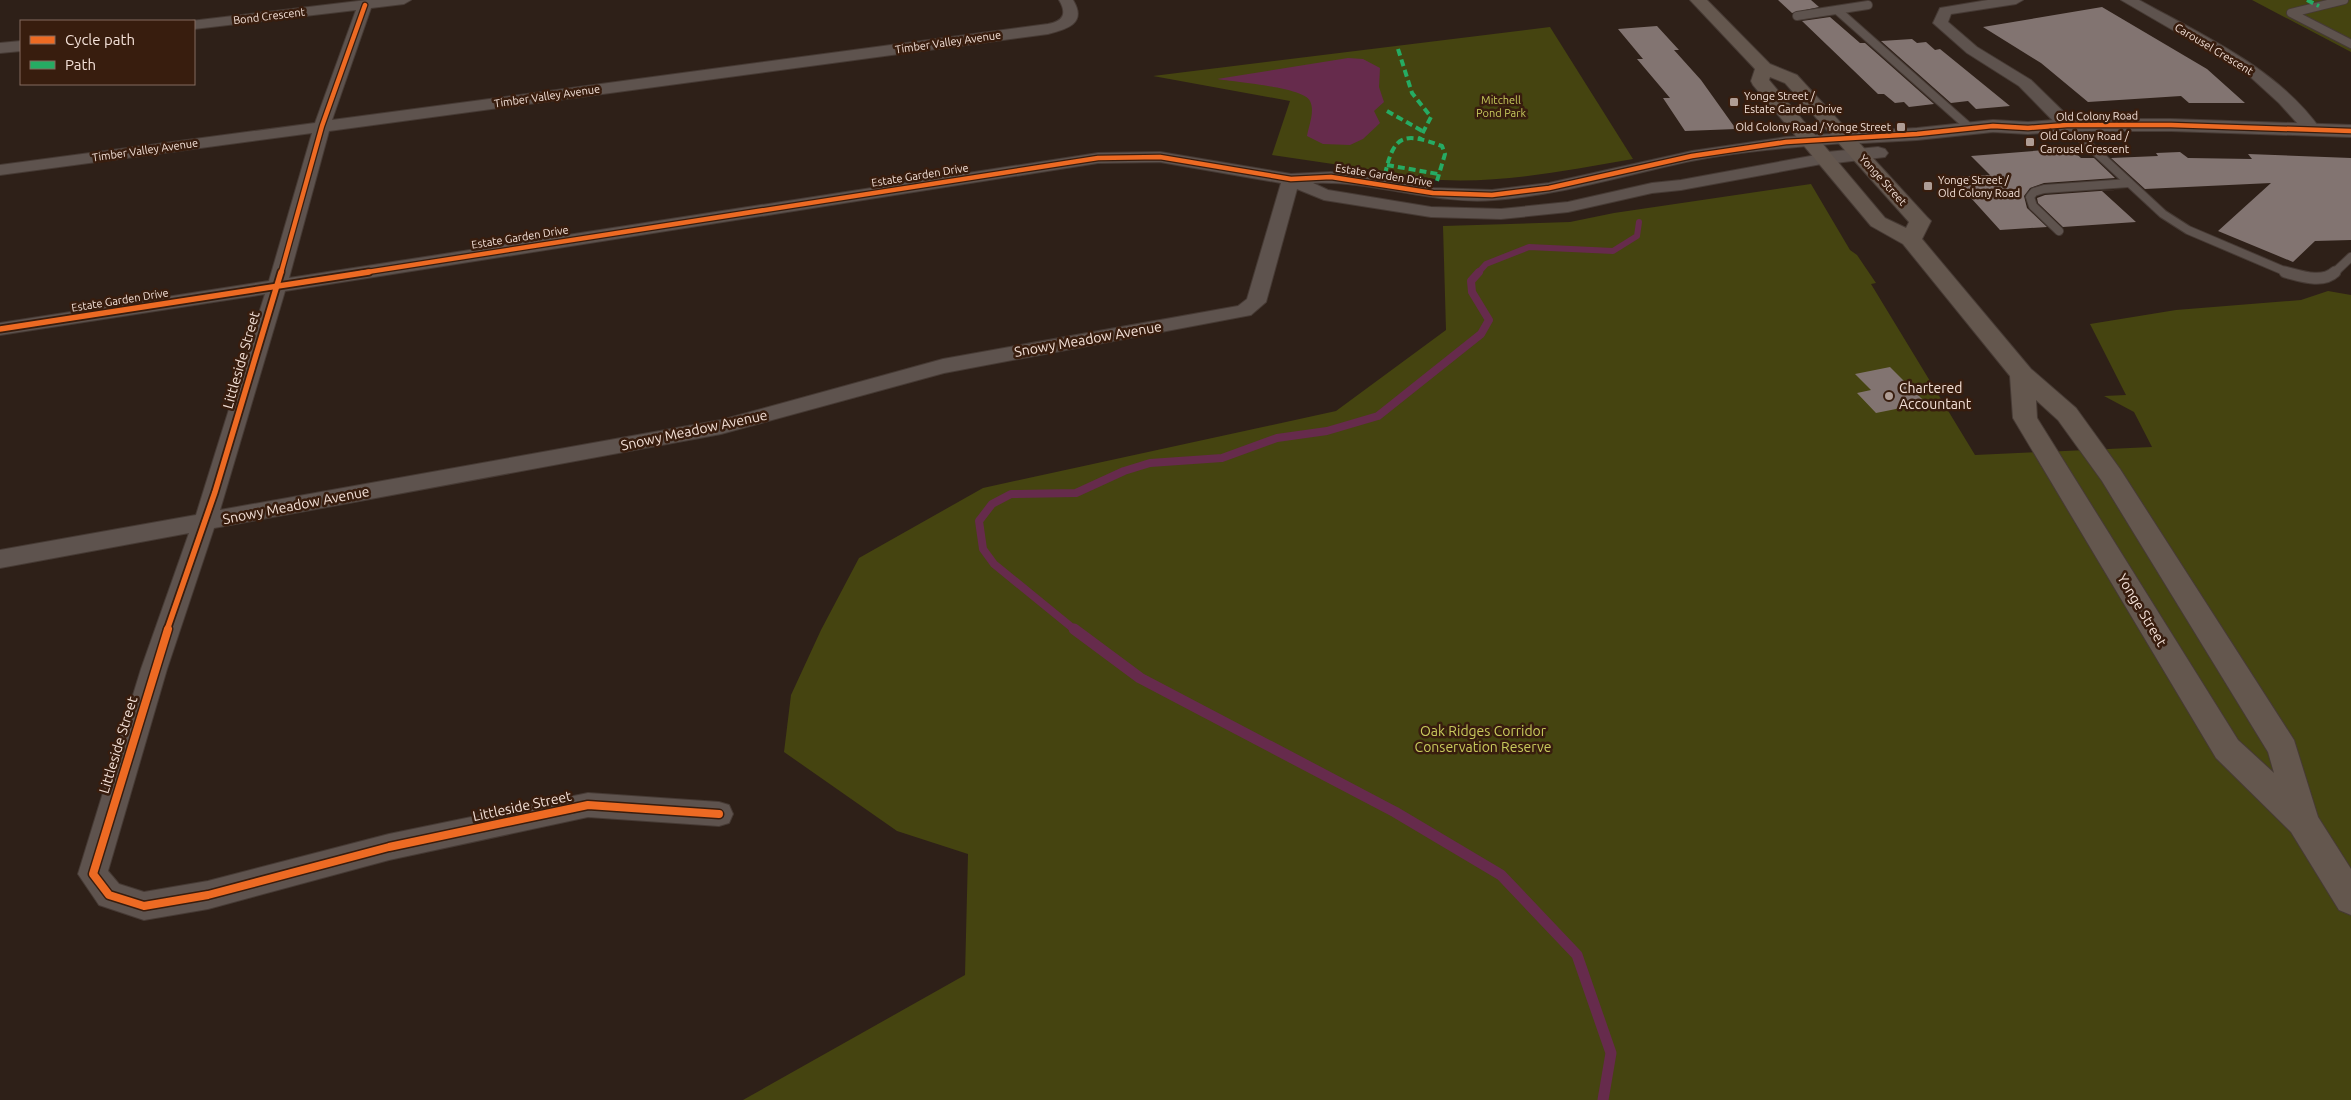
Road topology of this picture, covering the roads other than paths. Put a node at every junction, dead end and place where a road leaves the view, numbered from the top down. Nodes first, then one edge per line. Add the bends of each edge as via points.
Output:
1 (404, 0) edge
2 (1066, 0) edge
3 (1698, 0) edge
4 (2016, 0) edge
5 (2128, 0) edge
6 (2344, 0) edge
7 (365, 5) junction
8 (1868, 6) dead end
9 (1837, 10) junction
10 (1797, 16) dead end
11 (195, 25) edge
12 (2351, 44) edge
13 (20, 46) edge
14 (0, 48) edge
15 (1764, 68) junction
16 (2067, 125) junction
17 (322, 126) junction
18 (1970, 128) junction
19 (2028, 128) junction
20 (2314, 130) junction
21 (2351, 131) edge
22 (1845, 138) junction
23 (1811, 140) junction
24 (1860, 154) junction
25 (1692, 156) junction
26 (1827, 158) junction
27 (0, 170) edge
28 (1717, 177) junction
29 (1291, 179) junction
30 (2129, 184) junction
31 (2059, 231) dead end
32 (1911, 239) junction
33 (2351, 257) edge
34 (277, 285) junction
35 (0, 328) edge
36 (2022, 375) junction
37 (206, 522) junction
38 (0, 559) edge
39 (719, 814) dead end
40 (2303, 822) junction
41 (2351, 899) edge

1 - 7 street, Bond Crescent
2 - 17 street, Timber Valley Avenue via 1072,17 1062,26 1048,29
3 - 15 main road, Yonge Street
4 - 16 street via 1945,12 1940,23 1972,50 2025,83
5 - 20 street, Carousel Crescent via 2251,69
6 - 12 lane via 2291,13
7 - 11 street, Bond Crescent
7 - 17 street, Littleside Street
8 - 9 lane
9 - 10 lane
9 - 18 lane
13 - 14 street
15 - 22 main road, Yonge Street via 1791,79
15 - 23 main road, Yonge Street via 1760,82
16 - 19 street, Old Colony Road
16 - 20 street, Old Colony Road
16 - 30 lane
17 - 27 street, Timber Valley Avenue
17 - 34 street, Littleside Street
18 - 19 street, Old Colony Road
18 - 22 street, Old Colony Road
19 - 24 street, Old Colony Road via 2008,138
20 - 21 street, Old Colony Road
22 - 23 street, Estate Garden Drive
22 - 24 main road, Yonge Street
23 - 25 street, Estate Garden Drive
23 - 26 main road, Yonge Street
24 - 26 street, Old Colony Road
24 - 32 main road, Yonge Street via 1920,221
25 - 28 street
25 - 29 street, Estate Garden Drive via 1549,188 1492,195 1433,193 1331,177
26 - 28 street, Estate Garden Drive
26 - 32 main road, Yonge Street via 1878,222
28 - 29 street, Estate Garden Drive via 1568,206 1501,214 1431,212 1324,195
29 - 34 street, Estate Garden Drive via 1160,156 1098,158
29 - 37 street, Snowy Meadow Avenue via 1256,302 1244,311 943,366 721,427
30 - 31 lane via 2034,192 2030,196 2031,203
30 - 33 lane via 2178,225 2284,272 2326,277
32 - 36 main road, Yonge Street
34 - 35 street, Estate Garden Drive
34 - 37 street, Littleside Street
36 - 40 main road, Yonge Street via 2067,414 2111,475 2268,724 2283,749
36 - 40 main road, Yonge Street via 2025,418 2227,749
37 - 38 street, Snowy Meadow Avenue
37 - 39 street, Littleside Street via 154,669 93,874 109,895 144,906 208,895 389,847 588,805
40 - 41 main road, Yonge Street

